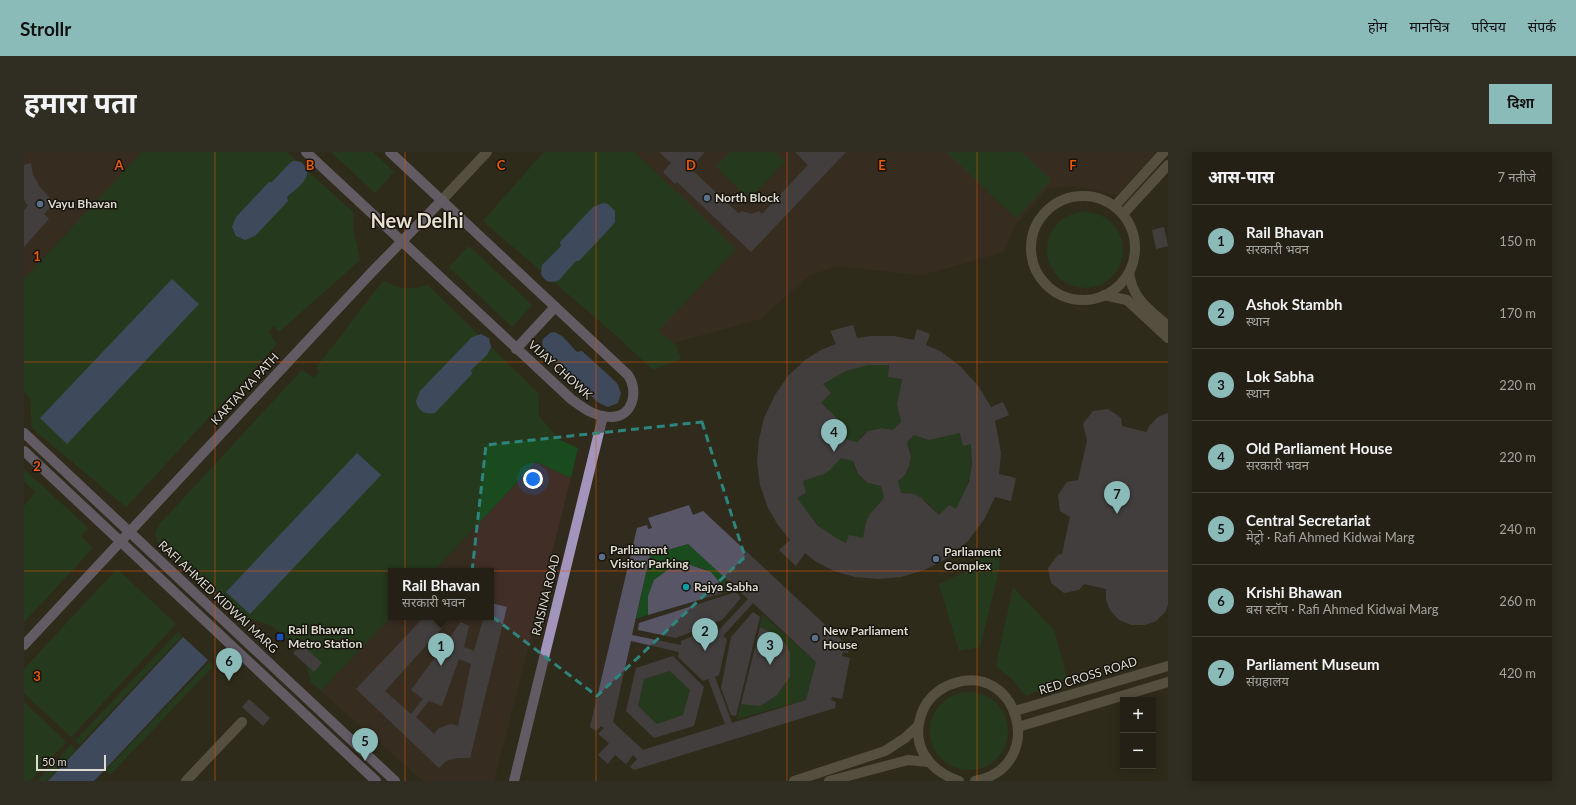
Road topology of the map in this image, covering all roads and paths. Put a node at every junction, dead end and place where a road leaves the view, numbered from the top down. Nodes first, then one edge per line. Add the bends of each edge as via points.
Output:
1 (306, 152) edge
2 (390, 152) edge
3 (487, 152) edge
4 (1164, 152) edge
5 (1168, 165) edge
6 (442, 200) junction
7 (1115, 206) junction
8 (1123, 214) junction
9 (401, 241) junction
10 (1129, 272) junction
11 (1104, 295) junction
12 (555, 307) junction
13 (1168, 326) edge
14 (1168, 338) edge
15 (516, 348) junction
16 (603, 416) junction
17 (24, 433) edge
18 (24, 451) edge
19 (129, 532) junction
20 (120, 542) junction
21 (24, 645) edge
22 (1168, 666) edge
23 (1168, 682) edge
24 (1015, 712) junction
25 (242, 722) dead end
26 (918, 726) junction
27 (1018, 727) junction
28 (928, 762) junction
29 (981, 780) edge
30 (186, 781) edge
31 (376, 781) edge
32 (395, 781) edge
33 (514, 781) edge
34 (794, 781) edge
35 (829, 781) edge
36 (959, 781) edge

1 - 9 main road, VIJAY CHOWK
2 - 6 main road, VIJAY CHOWK
3 - 6 street, KARTAVYA PATH
4 - 7 street
5 - 8 street
6 - 9 main road, KARTAVYA PATH
6 - 12 main road, VIJAY CHOWK
7 - 8 street
7 - 11 street via 1094,196 1083,195 1062,200 1044,213 1033,232 1031,243 1033,265 1052,289 1070,298 1082,300
8 - 10 street via 1131,227 1135,242 1134,258
9 - 15 main road, VIJAY CHOWK
9 - 19 main road, KARTAVYA PATH
10 - 11 street via 1119,286
10 - 13 street via 1130,285 1136,295
11 - 14 street via 1127,300
12 - 15 main road
12 - 16 main road, VIJAY CHOWK via 633,382 633,401 624,413 612,417
15 - 16 main road, VIJAY CHOWK via 586,411
16 - 33 main road, RAISINA ROAD
17 - 19 main road, RAFI AHMED KIDWAI MARG
18 - 20 main road
19 - 20 main road, KARTAVYA PATH
19 - 32 main road, RAFI AHMED KIDWAI MARG
20 - 21 main road, KARTAVYA PATH
20 - 31 main road
22 - 24 street, RED CROSS ROAD
23 - 27 street
24 - 26 street via 1006,697 992,687 962,681 936,693 924,707
24 - 27 street
25 - 30 street
26 - 28 street via 920,745
26 - 34 street via 906,738 885,751
27 - 29 street via 1016,747 1011,758 1004,767
28 - 35 street via 908,760
28 - 36 street via 942,774

